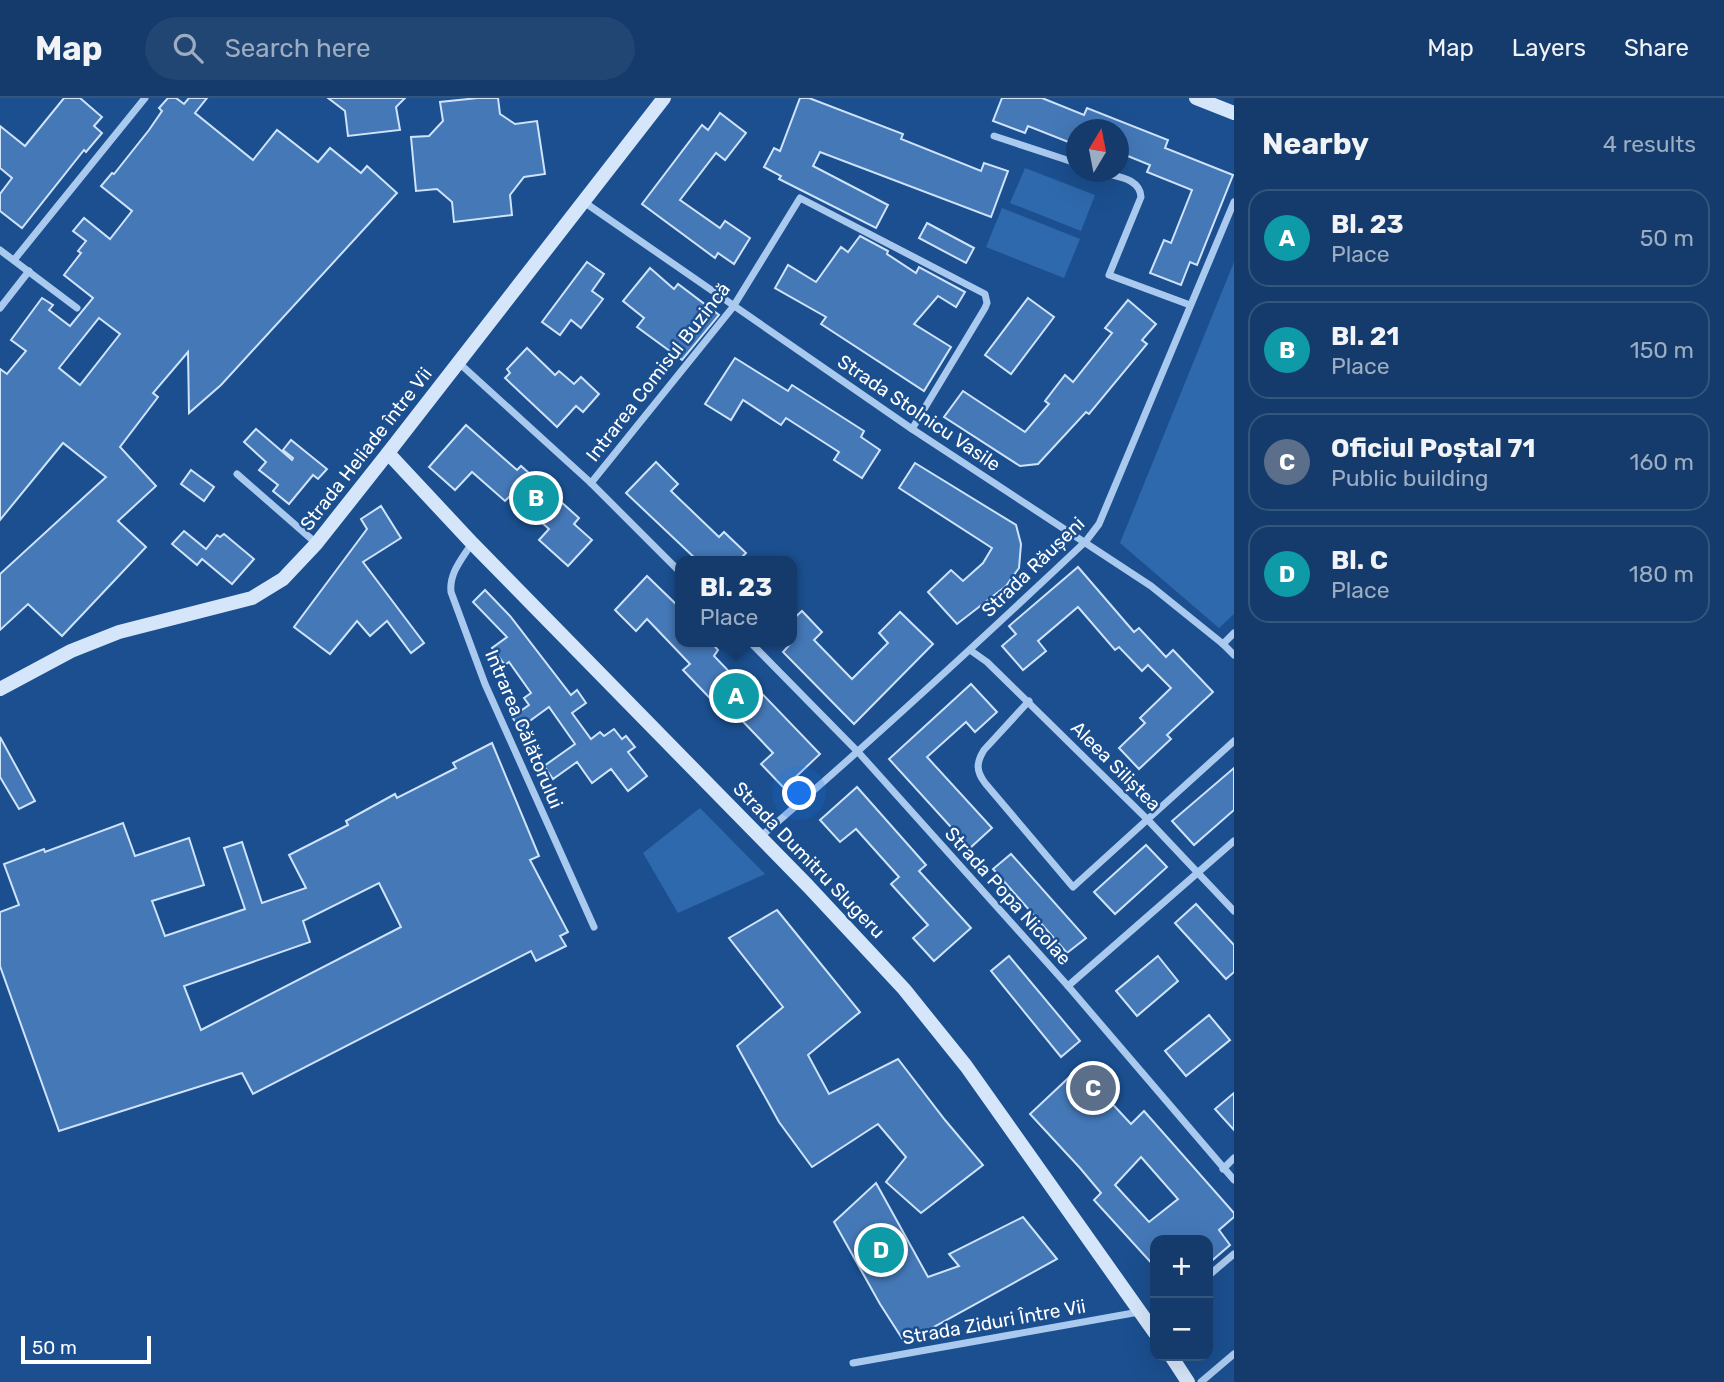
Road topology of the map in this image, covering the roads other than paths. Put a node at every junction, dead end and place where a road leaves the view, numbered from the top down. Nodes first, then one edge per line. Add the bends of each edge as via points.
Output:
1 (145, 98) edge
2 (664, 98) edge
3 (1196, 98) edge
4 (1234, 113) edge
5 (995, 136) dead end
6 (1066, 160) edge
7 (1129, 181) edge
8 (584, 202) junction
9 (1234, 202) edge
10 (0, 250) edge
11 (13, 260) junction
12 (29, 271) junction
13 (1189, 305) junction
14 (733, 307) junction
15 (0, 308) edge
16 (77, 308) dead end
17 (459, 363) junction
18 (912, 429) junction
19 (388, 453) junction
20 (237, 474) dead end
21 (590, 483) junction
22 (1086, 541) junction
23 (472, 543) junction
24 (316, 544) junction
25 (675, 567) edge
26 (1234, 633) edge
27 (1223, 644) junction
28 (755, 647) edge
29 (970, 650) junction
30 (1234, 655) edge
31 (0, 689) edge
32 (1029, 701) junction
33 (1234, 741) edge
34 (859, 752) junction
35 (1147, 819) junction
36 (760, 837) junction
37 (1234, 841) edge
38 (1198, 874) junction
39 (1234, 911) edge
40 (594, 927) dead end
41 (1068, 986) junction
42 (1234, 1158) edge
43 (1223, 1169) junction
44 (1234, 1180) edge
45 (1234, 1254) edge
46 (1213, 1272) edge
47 (1150, 1321) edge
48 (1234, 1354) edge
49 (1174, 1361) edge
50 (853, 1363) dead end
51 (1188, 1382) edge
52 (1201, 1382) edge

1 - 11 street
2 - 8 main road, Strada Heliade între Vii
3 - 4 main road
5 - 6 street
7 - 13 street via 1141,188 1141,197 1109,275
8 - 14 street, Strada Stolnicu Vasile
8 - 17 main road, Strada Heliade între Vii
9 - 13 street, Strada Răușeni
10 - 11 street
11 - 12 street
12 - 15 street
12 - 16 street
13 - 22 street, Strada Răușeni via 1099,524
14 - 18 street, Strada Stolnicu Vasile
14 - 18 street, Intrarea Comisul Buzincă via 800,198 981,290 985,308
14 - 21 street, Intrarea Comisul Buzincă
17 - 19 main road, Strada Heliade între Vii
17 - 21 street
18 - 22 street, Strada Stolnicu Vasile
19 - 23 main road, Strada Dumitru Slugeru
19 - 24 main road, Strada Heliade între Vii
20 - 24 street
21 - 25 street
22 - 27 street, Strada Stolnicu Vasile
22 - 29 street, Strada Răușeni
23 - 36 main road, Strada Dumitru Slugeru
23 - 40 street, Intrarea Călătorului via 453,572 451,592 485,684
24 - 31 main road, Strada Heliade între Vii via 283,579 252,598 119,632 71,651
26 - 27 street
27 - 30 street, Strada Stolnicu Vasile
28 - 34 street, Strada Popa Nicolae
29 - 32 street, Aleea Siliștea
29 - 34 street, Strada Răușeni
32 - 35 street, Aleea Siliștea
32 - 35 street via 984,750 977,768 1073,887
33 - 35 street
34 - 36 street, Strada Răușeni
34 - 41 street, Strada Popa Nicolae
35 - 38 street, Aleea Siliștea
36 - 47 main road, Strada Dumitru Slugeru via 934,1025
37 - 38 street
38 - 39 street, Aleea Siliștea
38 - 41 street
41 - 43 street, Strada Popa Nicolae
42 - 43 street
43 - 44 street, Strada Popa Nicolae
45 - 46 street
47 - 50 street, Strada Ziduri Între Vii
48 - 52 street
49 - 51 main road

